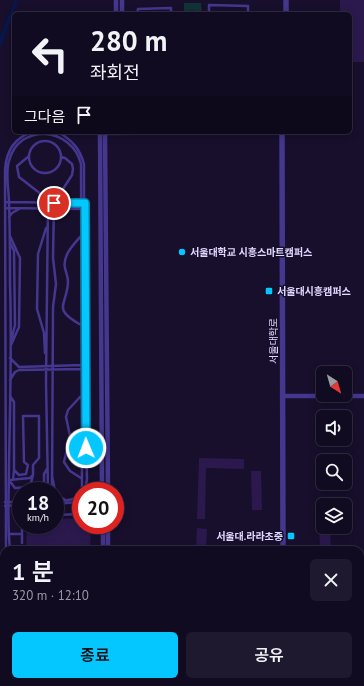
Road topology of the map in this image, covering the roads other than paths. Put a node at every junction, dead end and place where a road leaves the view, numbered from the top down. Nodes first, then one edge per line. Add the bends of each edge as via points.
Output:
1 (116, 0) edge
2 (122, 0) edge
3 (286, 0) edge
4 (116, 12) edge
5 (122, 12) edge
6 (137, 12) edge
7 (171, 12) edge
8 (209, 12) edge
9 (248, 12) edge
10 (286, 12) edge
11 (27, 134) edge
12 (40, 134) edge
13 (52, 134) edge
14 (62, 134) edge
15 (103, 134) edge
16 (103, 134) edge
17 (282, 134) edge
18 (29, 156) junction
19 (61, 158) junction
20 (5, 202) junction
21 (9, 202) junction
22 (48, 203) junction
23 (54, 203) junction
24 (80, 203) junction
25 (85, 203) junction
26 (5, 208) junction
27 (9, 208) junction
28 (20, 208) junction
29 (80, 209) junction
30 (84, 209) junction
31 (47, 210) junction
32 (54, 210) junction
33 (9, 217) junction
34 (47, 224) junction
35 (9, 234) junction
36 (81, 235) junction
37 (81, 325) junction
38 (10, 347) junction
39 (46, 354) junction
40 (10, 358) junction
41 (83, 365) junction
42 (46, 366) junction
43 (52, 366) junction
44 (83, 369) junction
45 (46, 370) junction
46 (52, 370) junction
47 (10, 380) junction
48 (10, 396) junction
49 (82, 396) junction
50 (282, 396) junction
51 (364, 396) edge
52 (47, 468) junction
53 (14, 470) junction
54 (52, 474) junction
55 (33, 475) junction
56 (81, 478) junction
57 (11, 480) junction
58 (44, 482) edge
59 (48, 482) edge
60 (52, 482) edge
61 (53, 482) edge
62 (81, 482) edge
63 (86, 482) edge
64 (102, 482) edge
65 (108, 482) edge
66 (64, 498) edge
67 (64, 500) edge
68 (70, 500) joint
69 (5, 502) junction
70 (9, 504) junction
71 (12, 504) edge
72 (12, 504) edge
73 (5, 506) junction
74 (10, 534) joint
75 (22, 534) edge
76 (102, 534) edge
77 (108, 534) edge
78 (22, 543) dead end
79 (6, 546) edge
80 (10, 546) edge
81 (103, 546) edge
82 (108, 546) edge
83 (283, 546) edge

1 - 4 street
2 - 5 street
3 - 10 street
6 - 7 lane via 138,9 171,8
8 - 9 lane via 209,5 248,6
11 - 20 lane via 16,142 6,159
12 - 21 lane via 23,141 14,149 8,168
13 - 24 lane via 67,142 79,156
14 - 25 lane via 69,138 82,154
15 - 64 street
16 - 65 street
17 - 50 street, 서울대학로
18 - 19 lane via 36,144 46,141 59,149
18 - 19 lane via 32,168 46,173 56,169
18 - 22 lane via 17,166 19,177 46,198
19 - 23 lane via 72,164 72,175
20 - 21 lane
20 - 26 lane
21 - 22 lane
21 - 27 lane
22 - 23 lane
22 - 31 lane
23 - 24 lane
23 - 32 lane
24 - 25 lane
24 - 29 lane
25 - 30 lane
26 - 27 lane
26 - 69 lane
27 - 28 lane
27 - 33 lane
28 - 31 lane
28 - 33 lane
29 - 30 lane
29 - 32 lane
29 - 36 lane
30 - 41 lane
31 - 32 lane
31 - 34 lane
32 - 43 lane via 53,258 56,284
33 - 35 lane
34 - 39 lane
34 - 39 lane via 38,254 37,309 44,333 43,348
35 - 38 lane
35 - 38 lane via 20,258 19,327
36 - 37 lane
36 - 37 lane via 66,256 64,267 68,274 68,283 62,302 66,315
37 - 41 lane
38 - 40 lane
39 - 42 lane
40 - 42 lane via 19,367
40 - 47 lane
41 - 43 lane
41 - 44 lane
42 - 43 lane
42 - 45 lane
43 - 46 lane
44 - 46 lane
44 - 49 lane
44 - 63 lane
45 - 46 lane
45 - 47 lane via 19,370
45 - 52 lane
46 - 54 lane
47 - 48 lane
48 - 53 lane via 14,402
48 - 57 lane
49 - 56 lane
49 - 56 lane via 68,410 66,416 70,436 64,462 70,471
50 - 51 street
50 - 83 street, 서울대학로
52 - 58 lane
52 - 59 lane
53 - 55 lane via 19,475 28,472 28,465 24,462 23,416 39,416 39,458 33,465
53 - 57 lane
54 - 60 lane
54 - 61 lane
55 - 57 lane via 30,478
55 - 57 lane via 30,487 15,488
56 - 62 lane
57 - 70 lane
66 - 68 lane
67 - 68 lane
69 - 70 lane
69 - 73 lane
70 - 71 lane
70 - 72 lane
70 - 73 lane
70 - 74 lane
73 - 79 lane
74 - 80 lane
75 - 78 lane
76 - 81 street
77 - 82 street

